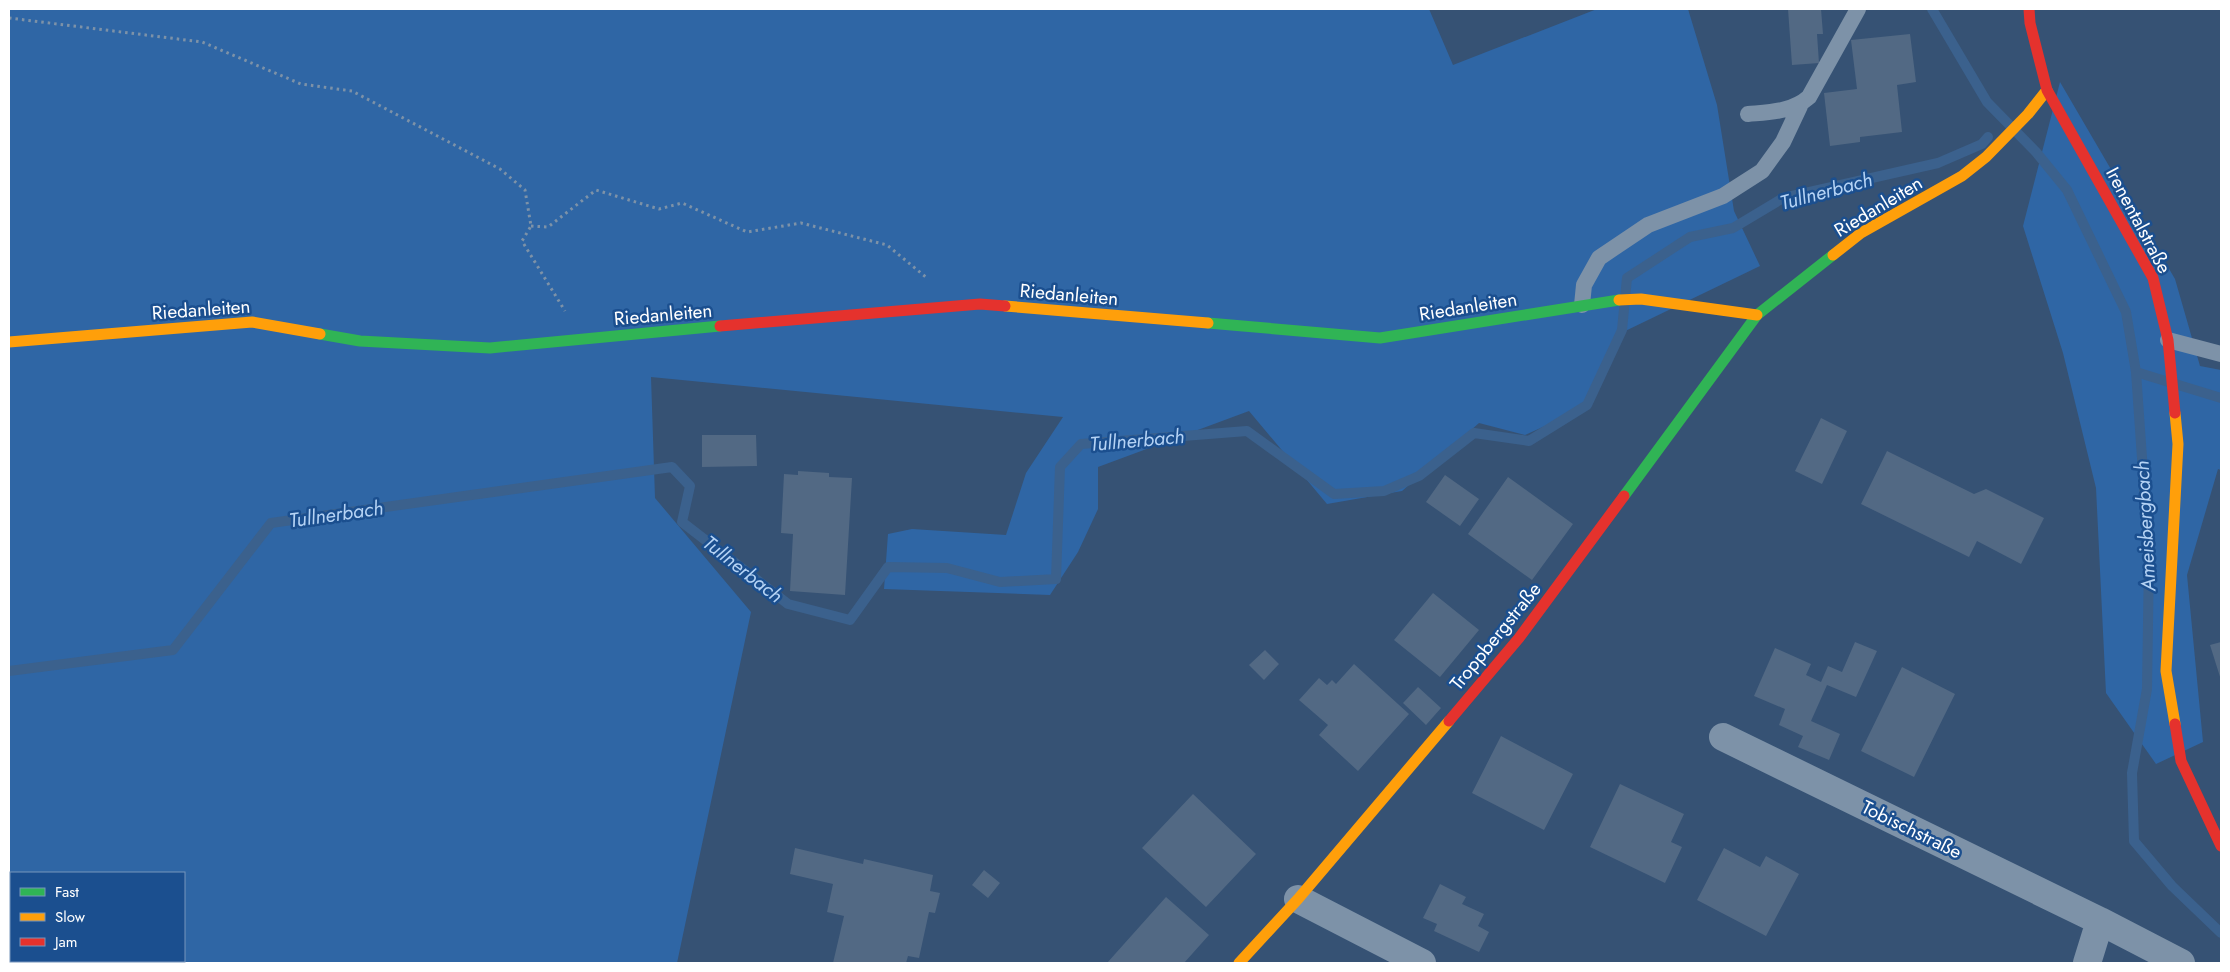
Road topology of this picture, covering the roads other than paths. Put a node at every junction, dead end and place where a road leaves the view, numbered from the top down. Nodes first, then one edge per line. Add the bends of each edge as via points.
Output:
1 (1858, 9) edge
2 (2029, 9) edge
3 (2047, 90) junction
4 (1800, 106) junction
5 (1748, 114) dead end
6 (1582, 305) junction
7 (1757, 315) junction
8 (2168, 340) junction
9 (9, 342) edge
10 (2221, 354) edge
11 (1723, 737) dead end
12 (2221, 846) edge
13 (1298, 899) junction
14 (2100, 921) junction
15 (1239, 963) edge
16 (1422, 963) edge
17 (2087, 963) edge
18 (2181, 963) edge

1 - 4 lane via 1810,98
2 - 3 street, Irenentalstraße
3 - 7 street, Riedanleiten via 1986,157 1962,176 1861,232
3 - 8 street, Irenentalstraße via 2153,278
4 - 5 lane
4 - 6 lane via 1783,142 1762,171 1723,196 1648,225 1599,258 1584,285
6 - 7 street, Riedanleiten via 1641,299
6 - 9 street, Riedanleiten via 1380,338 980,304 490,348 360,341 252,322
7 - 13 street, Troppbergstraße via 1520,638
8 - 10 lane
8 - 12 street, Irenentalstraße via 2178,444 2166,671 2181,761
11 - 14 street, Tobischstraße
13 - 15 street, Troppbergstraße
13 - 16 street
14 - 17 street
14 - 18 street, Tobischstraße

